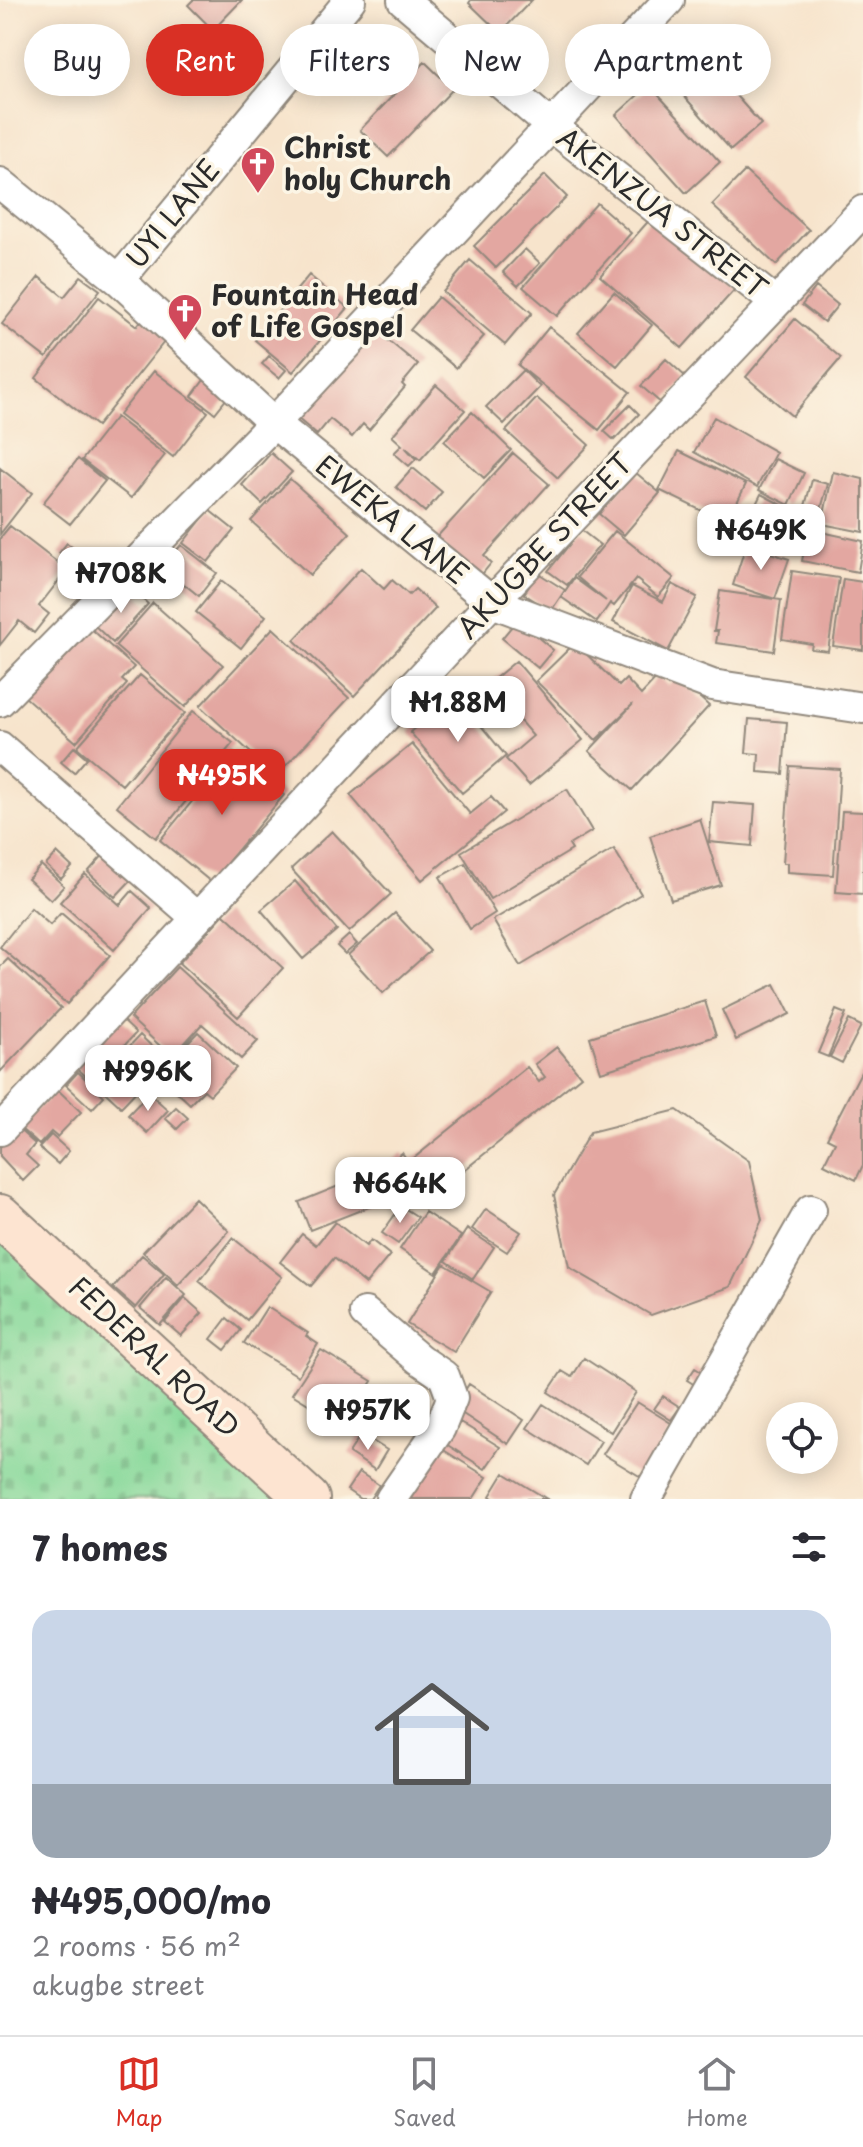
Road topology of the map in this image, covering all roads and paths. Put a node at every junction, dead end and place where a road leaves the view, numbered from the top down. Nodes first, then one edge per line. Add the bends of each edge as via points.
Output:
1 (350, 0) edge
2 (403, 0) edge
3 (669, 0) edge
4 (550, 125) junction
5 (0, 183) edge
6 (863, 211) edge
7 (119, 280) junction
8 (775, 302) junction
9 (274, 423) junction
10 (492, 602) junction
11 (0, 701) edge
12 (863, 708) edge
13 (0, 747) edge
14 (196, 917) junction
15 (0, 1130) edge
16 (811, 1210) dead end
17 (0, 1216) edge
18 (365, 1313) dead end
19 (308, 1499) edge
20 (391, 1499) edge
21 (646, 1499) edge

1 - 7 street, UYI LANE
2 - 4 street, AKENZUA STREET
3 - 4 street
4 - 8 street, AKENZUA STREET
4 - 9 street
5 - 7 street, EWEKA LANE
6 - 8 street, AKUGBE STREET
7 - 9 street, EWEKA LANE
8 - 10 street, AKUGBE STREET
9 - 10 street, EWEKA LANE
9 - 11 street
10 - 12 street, EWEKA LANE via 712,685
10 - 14 street, AKUGBE STREET
13 - 14 street
14 - 15 street, AKUGBE STREET
16 - 21 street
17 - 19 street, FEDERAL ROAD
18 - 20 street via 444,1376 452,1398 440,1428

